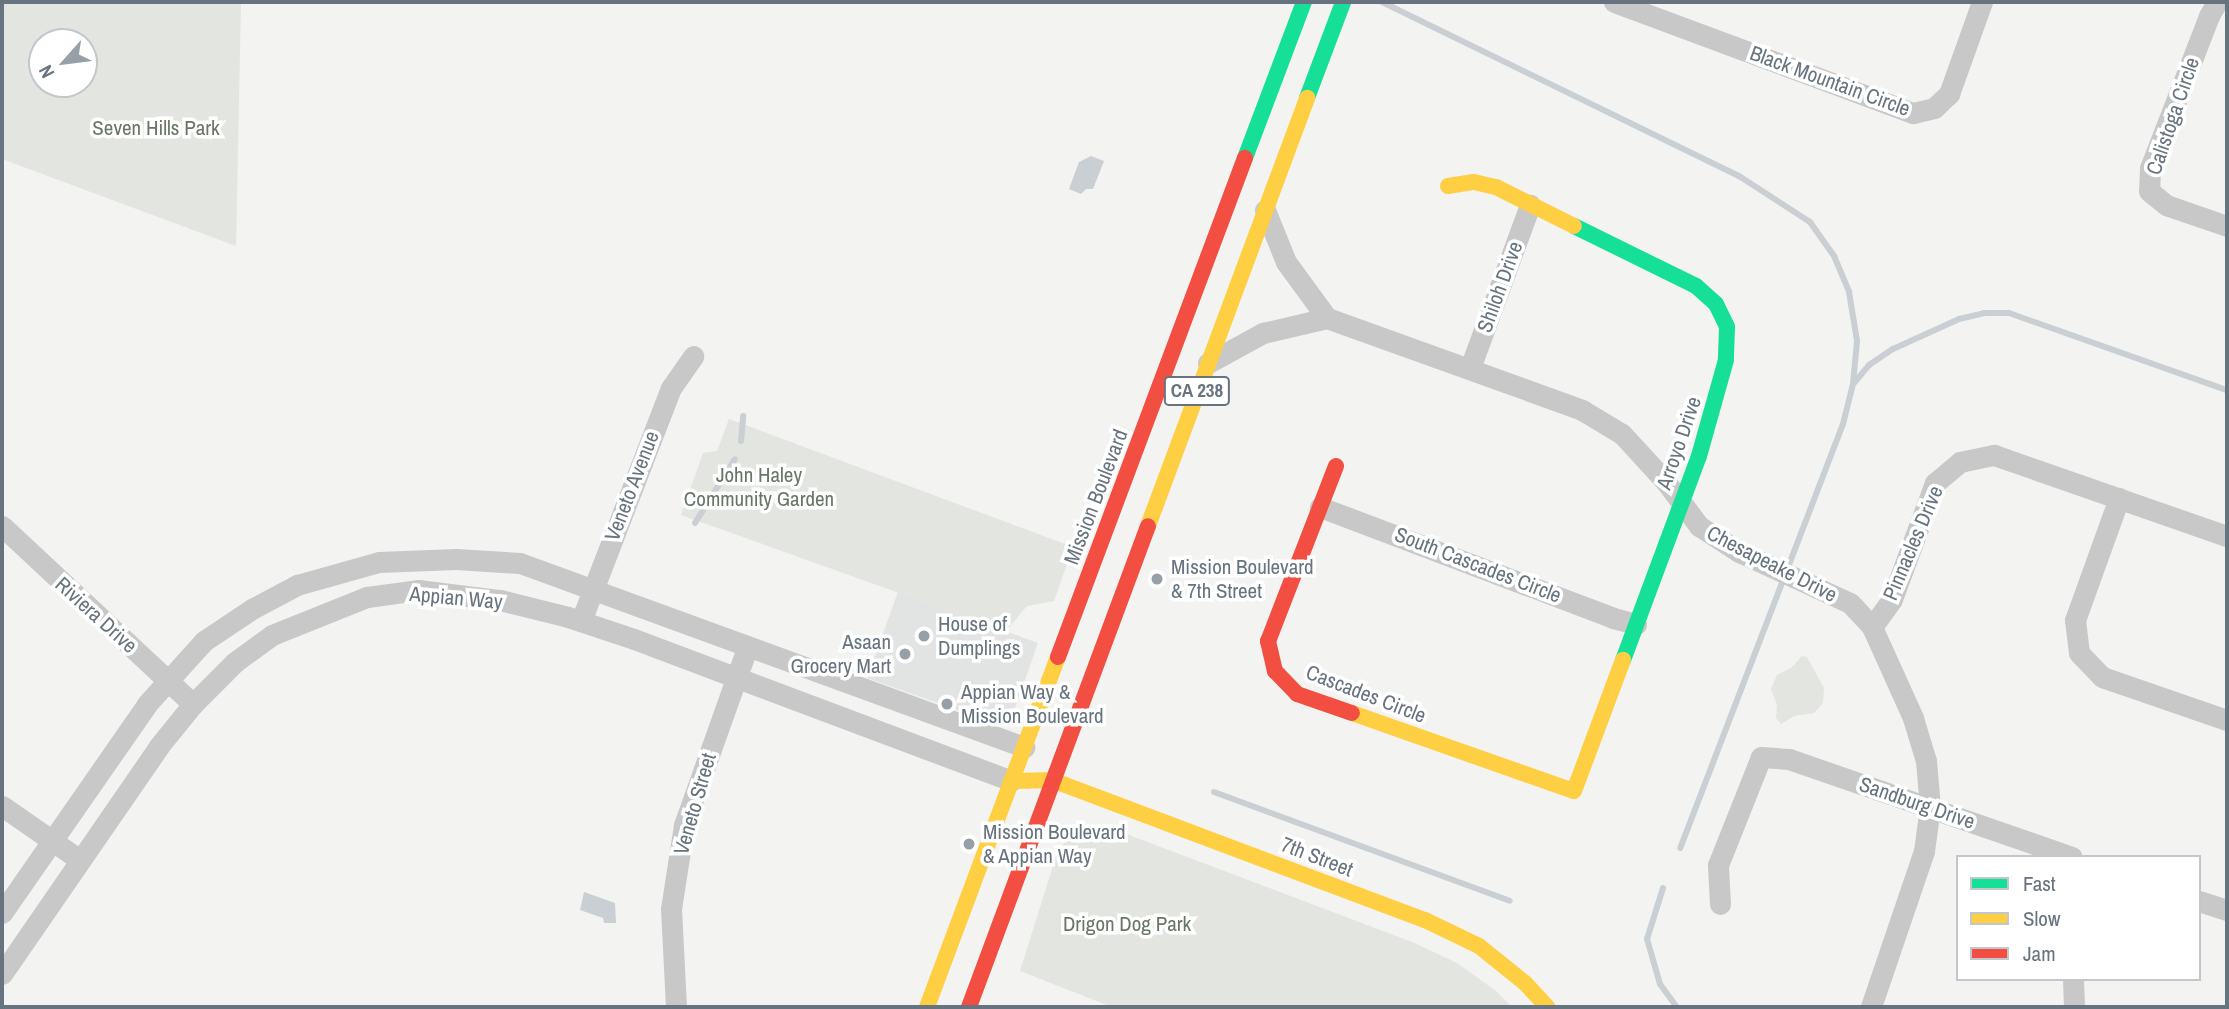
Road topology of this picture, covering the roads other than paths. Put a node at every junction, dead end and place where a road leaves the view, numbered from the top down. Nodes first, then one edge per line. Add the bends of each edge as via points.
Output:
1 (1304, 2) edge
2 (1343, 2) edge
3 (1614, 2) edge
4 (1982, 2) edge
5 (2217, 2) edge
6 (1448, 186) dead end
7 (1530, 205) junction
8 (1265, 210) junction
9 (2227, 226) edge
10 (1327, 318) junction
11 (693, 356) dead end
12 (1207, 364) junction
13 (1470, 369) junction
14 (1336, 466) dead end
15 (2119, 498) junction
16 (1680, 505) junction
17 (1320, 507) junction
18 (2, 526) edge
19 (2227, 536) edge
20 (591, 589) junction
21 (581, 621) junction
22 (1636, 624) junction
23 (1872, 627) junction
24 (747, 648) junction
25 (734, 678) junction
26 (167, 679) junction
27 (192, 704) junction
28 (2227, 720) edge
29 (1024, 747) junction
30 (1052, 780) junction
31 (1011, 781) junction
32 (1574, 791) joint
33 (2, 806) edge
34 (1930, 807) junction
35 (52, 840) junction
36 (2066, 855) edge
37 (80, 860) junction
38 (2201, 902) edge
39 (1720, 904) dead end
40 (2227, 910) edge
41 (2, 913) edge
42 (2, 974) edge
43 (2073, 981) edge
44 (676, 1007) edge
45 (927, 1007) edge
46 (969, 1007) edge
47 (1547, 1007) edge
48 (1871, 1007) edge
49 (2074, 1007) edge

1 - 29 main road, Mission Boulevard / CA 238
2 - 8 main road, CA 238
3 - 4 street, Black Mountain Circle via 1913,113 1934,108 1949,94
5 - 9 street, Calistoga Circle via 2150,168 2150,191 2166,205
6 - 7 main road, Arroyo Drive via 1474,182 1496,187
7 - 13 street, Shiloh Drive
7 - 16 main road, Arroyo Drive via 1696,286 1716,304 1727,327 1726,360
8 - 10 street via 1286,262
8 - 12 main road, CA 238
10 - 12 street via 1263,332
10 - 13 street, Chesapeake Drive
11 - 20 street, Veneto Avenue via 671,388
12 - 30 main road, CA 238
13 - 16 street, Chesapeake Drive via 1582,410 1622,433 1666,482
14 - 17 main road, Cascades Circle
15 - 19 street, Pinnacles Drive
15 - 23 street, Pinnacles Drive via 1994,455 1960,462 1935,483 1892,598
15 - 28 street via 2075,620 2079,653 2102,677
16 - 22 main road, Arroyo Drive
16 - 23 street, Chesapeake Drive via 1699,526 1739,552 1850,603
17 - 22 street, South Cascades Circle
17 - 32 main road, Cascades Circle via 1268,641 1275,671 1297,694
18 - 26 street, Riviera Drive
20 - 21 street, Veneto Avenue
20 - 24 street, Appian Way
20 - 26 street, Appian Way via 520,563 456,559 379,562 297,585 252,609 204,641
21 - 25 street, Appian Way
21 - 27 street, Appian Way via 500,600 418,590 367,597 272,635
22 - 32 main road, Arroyo Drive
23 - 34 street, Chesapeake Drive via 1913,718 1926,761
24 - 25 street, Veneto Street
24 - 29 street, Appian Way
25 - 31 street, Appian Way
25 - 44 street, Veneto Street via 684,825 671,909
26 - 27 street, Riviera Drive
26 - 35 street, Appian Way
27 - 37 street, Appian Way
29 - 30 main road, 7th Street
29 - 31 main road, Mission Boulevard / CA 238
30 - 31 main road, 7th Street
30 - 46 main road, CA 238
30 - 47 main road, 7th Street via 1426,920 1479,946
31 - 45 main road, Mission Boulevard / CA 238
33 - 35 street
34 - 36 street, Sandburg Drive
34 - 39 street, Sandburg Drive via 1789,759 1761,757 1718,865
34 - 48 street, Chesapeake Drive via 1924,851
35 - 37 street
35 - 41 street, Appian Way
37 - 42 street, Appian Way
38 - 40 street
43 - 49 street

